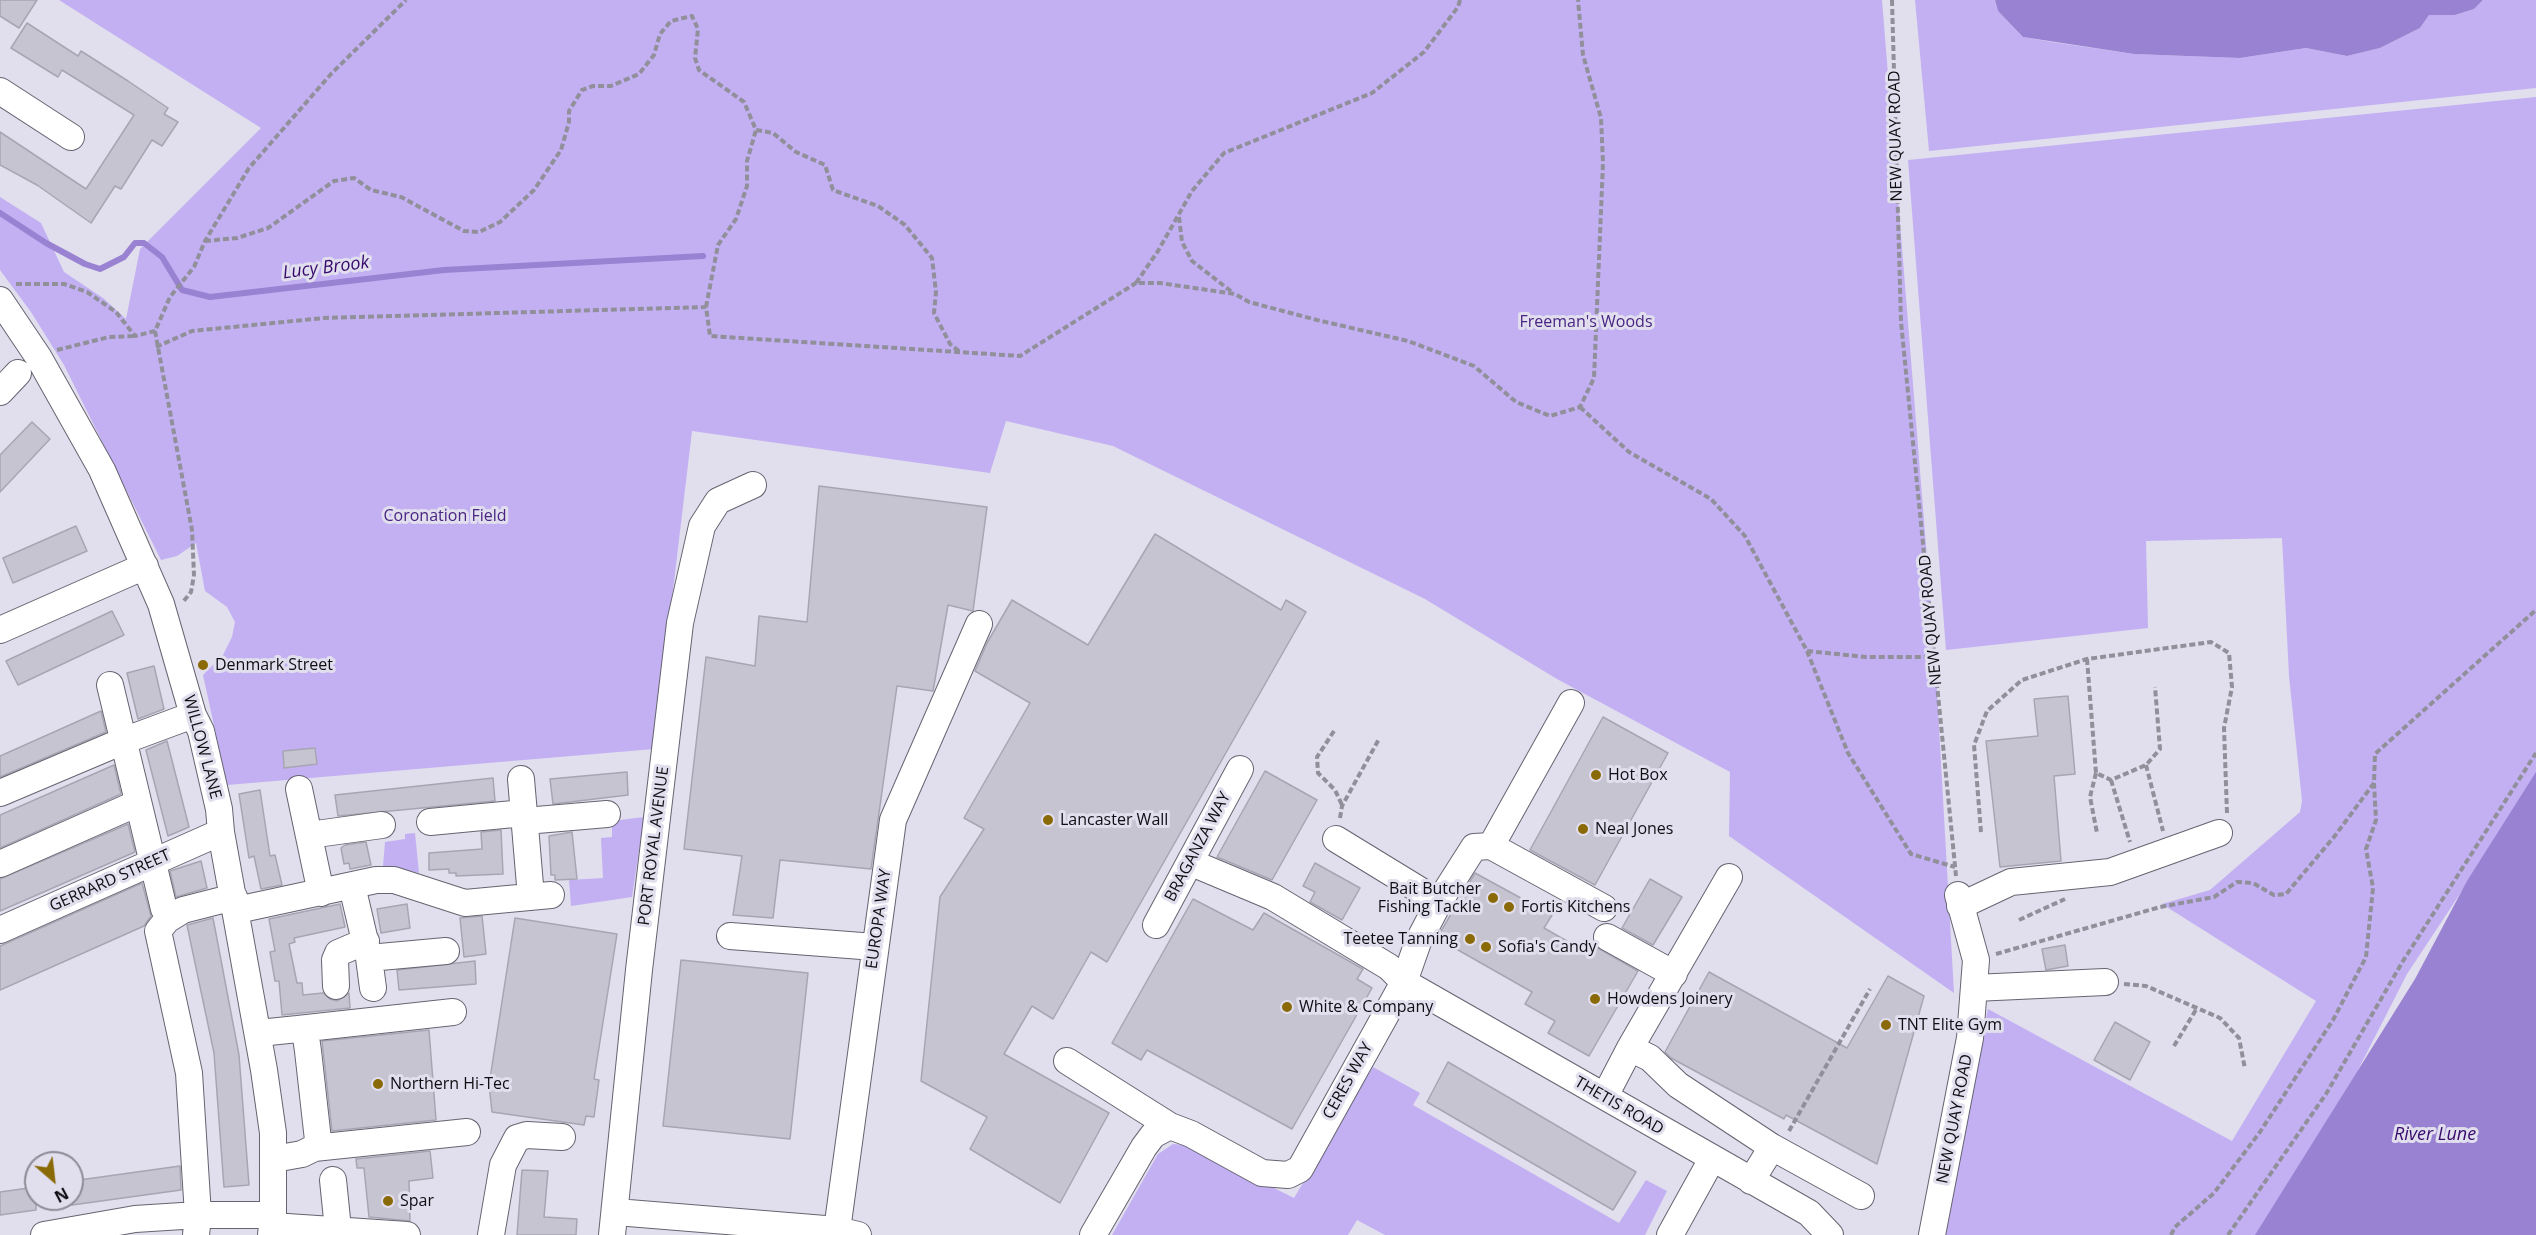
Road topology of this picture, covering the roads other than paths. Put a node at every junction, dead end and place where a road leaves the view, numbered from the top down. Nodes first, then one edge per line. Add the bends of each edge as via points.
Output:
1 (0, 91) edge
2 (70, 137) dead end
3 (4, 292) edge
4 (18, 373) dead end
5 (0, 392) edge
6 (753, 485) dead end
7 (145, 566) junction
8 (979, 624) dead end
9 (0, 630) edge
10 (110, 685) dead end
11 (1571, 703) dead end
12 (193, 715) junction
13 (123, 741) junction
14 (1240, 769) dead end
15 (521, 779) dead end
16 (299, 789) dead end
17 (0, 793) edge
18 (138, 803) junction
19 (607, 814) dead end
20 (525, 817) junction
21 (430, 822) dead end
22 (382, 825) dead end
23 (220, 831) junction
24 (2219, 833) road end
25 (309, 835) junction
26 (1336, 839) road end
27 (1491, 846) junction
28 (153, 862) junction
29 (1192, 863) junction
30 (0, 864) edge
31 (1729, 877) dead end
32 (352, 886) junction
33 (321, 893) junction
34 (1439, 902) junction
35 (235, 903) junction
36 (1604, 908) dead end
37 (164, 909) dead end
38 (1156, 925) dead end
39 (0, 930) edge
40 (730, 936) dead end
41 (1607, 937) dead end
42 (875, 947) junction
43 (368, 949) junction
44 (446, 951) dead end
45 (1674, 974) junction
46 (1404, 982) junction
47 (2105, 982) road end
48 (336, 986) dead end
49 (373, 988) dead end
50 (1974, 988) junction
51 (453, 1012) dead end
52 (298, 1029) junction
53 (258, 1033) junction
54 (1630, 1048) junction
55 (1067, 1061) dead end
56 (1605, 1096) junction
57 (1170, 1126) junction
58 (467, 1132) dead end
59 (562, 1137) dead end
60 (314, 1148) junction
61 (1775, 1149) junction
62 (274, 1159) junction
63 (1712, 1159) junction
64 (333, 1180) dead end
65 (1751, 1181) junction
66 (1861, 1196) dead end
67 (614, 1223) edge
68 (197, 1225) edge
69 (272, 1225) edge
70 (338, 1229) junction
71 (834, 1232) edge
72 (44, 1235) edge
73 (407, 1235) edge
74 (491, 1235) edge
75 (1093, 1235) edge
76 (1670, 1235) edge
77 (1830, 1235) edge
78 (1932, 1235) edge

1 - 2 street
3 - 7 street, WILLOW LANE via 102,471
4 - 5 street
6 - 67 street, PORT ROYAL AVENUE via 718,501 702,526 680,623
7 - 9 street
7 - 12 street, WILLOW LANE via 165,614
8 - 42 street, EUROPA WAY via 892,820
10 - 13 street
11 - 27 street
12 - 13 street
12 - 23 street, WILLOW LANE via 201,731 219,809
13 - 17 street
13 - 18 street
14 - 29 street, BRAGANZA WAY
15 - 20 street
16 - 25 street
18 - 28 street
18 - 30 street
19 - 20 street
20 - 21 street
20 - 32 street via 541,896 465,903 394,880
22 - 25 street
23 - 28 street, GERRARD STREET
23 - 35 street, WILLOW LANE
24 - 50 street, NEW QUAY ROAD via 2110,872 2011,882 1959,900 1976,960
25 - 33 street
26 - 34 street
27 - 34 street, CERES WAY via 1474,847
27 - 36 street
28 - 37 street
28 - 39 street, GERRARD STREET
29 - 38 street, BRAGANZA WAY
29 - 46 street, THETIS ROAD via 1273,897 1389,967
31 - 45 street
32 - 33 street
32 - 43 street
33 - 35 street
34 - 46 street, CERES WAY via 1418,942
35 - 53 street, WILLOW LANE
35 - 68 street via 183,910 158,931 189,1073
40 - 42 street
41 - 45 street
42 - 71 street, EUROPA WAY
43 - 44 street
43 - 48 street via 338,953 334,960
43 - 49 street
45 - 54 street
46 - 56 street, THETIS ROAD
46 - 57 street, CERES WAY via 1300,1169 1288,1175 1262,1173
47 - 50 street
50 - 78 street, NEW QUAY ROAD via 1970,1038
51 - 52 street
52 - 53 street
52 - 60 street via 306,1037 318,1140
53 - 62 street, WILLOW LANE
54 - 56 street
54 - 61 street via 1650,1058 1678,1084
55 - 57 street
56 - 63 street, THETIS ROAD
57 - 75 street via 1154,1135 1144,1147
58 - 60 street
59 - 74 street via 517,1138 503,1165
60 - 62 street
61 - 65 street
61 - 66 street
62 - 69 street, WILLOW LANE
63 - 65 street, THETIS ROAD
63 - 76 street
64 - 70 street
65 - 77 street, THETIS ROAD via 1809,1213
67 - 71 street
68 - 69 street
68 - 72 street via 135,1220
69 - 70 street
70 - 73 street

